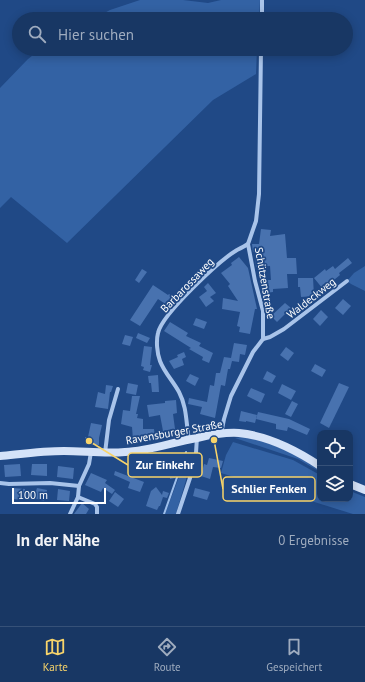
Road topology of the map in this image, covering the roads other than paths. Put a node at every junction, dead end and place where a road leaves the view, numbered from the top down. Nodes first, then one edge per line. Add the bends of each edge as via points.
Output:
1 (262, 0) edge
2 (262, 12) edge
3 (261, 56) edge
4 (248, 244) junction
5 (347, 281) dead end
6 (263, 339) junction
7 (118, 389) dead end
8 (221, 434) junction
9 (193, 439) junction
10 (91, 452) junction
11 (105, 452) junction
12 (0, 456) edge
13 (317, 464) edge
14 (0, 483) edge
15 (353, 485) edge
16 (79, 486) junction
17 (365, 490) edge
18 (78, 497) junction
19 (70, 514) edge
20 (97, 514) edge
21 (178, 514) edge

1 - 2 street
3 - 4 street, Schützenstraße via 259,194 256,222
4 - 6 street, Schützenstraße via 263,310
4 - 9 street, Barbarossaweg via 236,250 190,291 161,324 158,334 160,360 179,393
5 - 6 street, Waldeckweg via 284,329
6 - 8 street via 253,352 231,396
7 - 11 street via 109,420
8 - 9 main road, Ravensburger Straße
8 - 13 main road, Ravensburger Straße via 238,433 273,441
9 - 11 main road, Ravensburger Straße via 155,448
9 - 21 street, Barbarossaweg via 196,453
10 - 11 main road, Ravensburger Straße
10 - 12 main road, Ravensburger Straße
10 - 16 street via 89,464
14 - 16 street
15 - 17 main road
16 - 18 street
18 - 19 street
18 - 20 street via 95,504

